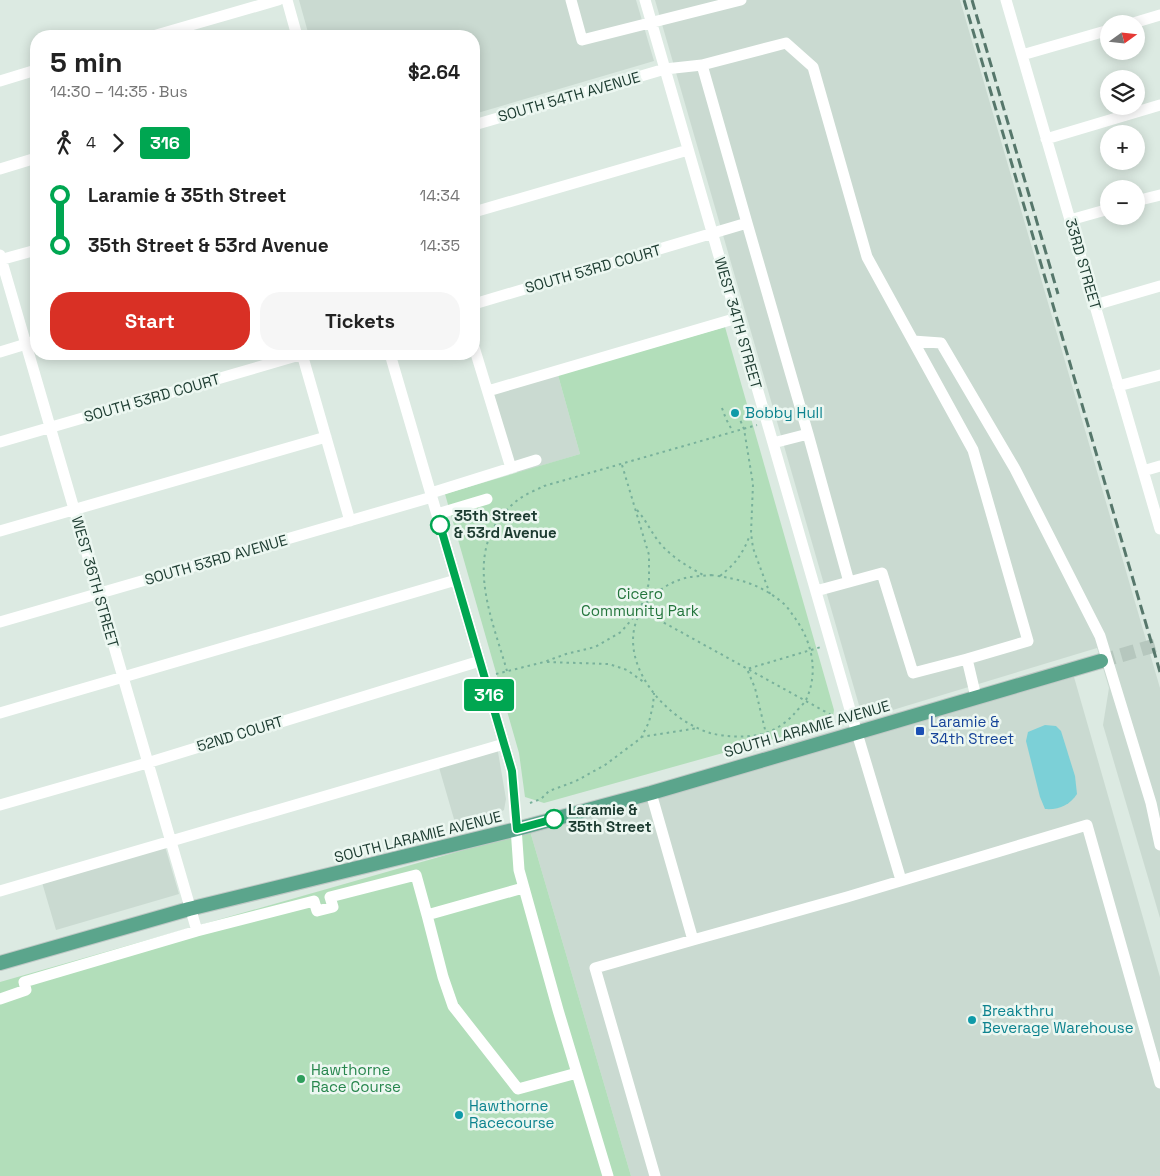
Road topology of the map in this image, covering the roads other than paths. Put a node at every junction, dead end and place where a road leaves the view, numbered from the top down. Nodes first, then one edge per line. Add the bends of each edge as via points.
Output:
1 (278, 0) edge
2 (287, 0) edge
3 (571, 0) edge
4 (645, 0) edge
5 (741, 0) edge
6 (1006, 0) edge
7 (1160, 15) edge
8 (1145, 20) edge
9 (652, 23) junction
10 (174, 30) edge
11 (296, 30) edge
12 (1100, 33) edge
13 (1022, 55) junction
14 (702, 65) junction
15 (665, 69) junction
16 (30, 72) edge
17 (0, 81) edge
18 (1160, 106) edge
19 (480, 123) edge
20 (1046, 139) junction
21 (688, 150) junction
22 (30, 160) edge
23 (0, 169) edge
24 (1160, 194) edge
25 (1145, 198) edge
26 (480, 210) edge
27 (1100, 212) edge
28 (1070, 220) junction
29 (747, 223) junction
30 (713, 234) junction
31 (30, 251) edge
32 (0, 258) edge
33 (1160, 286) edge
34 (480, 302) edge
35 (1095, 305) junction
36 (737, 318) junction
37 (30, 340) edge
38 (913, 341) junction
39 (30, 343) edge
40 (0, 352) edge
41 (35, 360) edge
42 (282, 360) edge
43 (305, 360) edge
44 (392, 360) edge
45 (478, 360) edge
46 (1160, 375) edge
47 (1118, 386) junction
48 (488, 392) junction
49 (50, 427) junction
50 (808, 434) junction
51 (326, 437) junction
52 (0, 442) edge
53 (773, 443) junction
54 (536, 460) dead end
55 (1160, 466) edge
56 (511, 468) junction
57 (1143, 471) junction
58 (431, 495) junction
59 (487, 499) dead end
60 (74, 509) junction
61 (437, 514) junction
62 (350, 521) junction
63 (1160, 529) edge
64 (0, 531) edge
65 (456, 580) junction
66 (849, 582) junction
67 (816, 591) junction
68 (98, 594) junction
69 (0, 622) edge
70 (967, 659) junction
71 (480, 661) junction
72 (1101, 661) tunnel mouth
73 (122, 678) junction
74 (976, 698) junction
75 (0, 713) edge
76 (856, 732) junction
77 (504, 744) junction
78 (147, 763) junction
79 (652, 793) junction
80 (0, 805) edge
81 (517, 829) junction
82 (170, 842) junction
83 (1160, 845) edge
84 (902, 880) junction
85 (524, 888) junction
86 (0, 891) edge
87 (189, 909) junction
88 (427, 915) junction
89 (197, 932) junction
90 (693, 940) junction
91 (0, 963) edge
92 (0, 999) edge
93 (577, 1073) junction
94 (1160, 1083) edge
95 (608, 1176) edge
96 (655, 1176) edge

1 - 10 street
2 - 11 street
3 - 9 street via 582,40
4 - 9 street, WEST 34TH STREET
5 - 9 street
6 - 13 street, 33RD STREET
7 - 8 street
9 - 15 street, WEST 34TH STREET
12 - 13 street
13 - 20 street, 33RD STREET
14 - 15 street, SOUTH 54TH AVENUE
14 - 29 street
14 - 38 street, SOUTH 54TH AVENUE via 786,43 812,67 867,257
15 - 19 street, SOUTH 54TH AVENUE
15 - 21 street, WEST 34TH STREET
16 - 17 street
18 - 20 street
20 - 28 street, 33RD STREET
21 - 26 street
21 - 30 street, WEST 34TH STREET
22 - 23 street
24 - 25 street
27 - 28 street
28 - 35 street, 33RD STREET
29 - 30 street, SOUTH 53RD COURT
29 - 50 street
30 - 34 street, SOUTH 53RD COURT
30 - 36 street, WEST 34TH STREET
31 - 32 street
32 - 37 street, WEST 36TH STREET
33 - 35 street
35 - 47 street, 33RD STREET
36 - 48 street
36 - 53 street, WEST 34TH STREET
38 - 70 street via 973,450 1028,641
38 - 83 street via 941,343 1015,469 1100,636 1151,804
39 - 40 street
41 - 49 street, WEST 36TH STREET
42 - 49 street, SOUTH 53RD COURT
43 - 51 street
44 - 58 street
45 - 48 street
46 - 47 street
47 - 57 street, 33RD STREET
48 - 56 street
49 - 52 street, SOUTH 53RD COURT
49 - 60 street, WEST 36TH STREET
50 - 53 street
50 - 66 street
51 - 60 street
51 - 62 street
53 - 67 street, WEST 34TH STREET
54 - 56 street, SOUTH 53RD AVENUE
55 - 57 street
56 - 58 street, SOUTH 53RD AVENUE
57 - 63 street, 33RD STREET
58 - 61 street
58 - 62 street, SOUTH 53RD AVENUE
59 - 61 street
60 - 64 street
60 - 68 street, WEST 36TH STREET
61 - 65 street
62 - 68 street, SOUTH 53RD AVENUE
65 - 71 street
65 - 73 street
66 - 67 street
66 - 70 street via 882,573 913,673
67 - 76 street, WEST 34TH STREET
68 - 69 street, SOUTH 53RD AVENUE
68 - 73 street, WEST 36TH STREET
70 - 74 street
71 - 77 street
71 - 78 street, 52ND COURT
72 - 74 main road, SOUTH LARAMIE AVENUE
73 - 75 street
73 - 78 street, WEST 36TH STREET
74 - 76 main road, SOUTH LARAMIE AVENUE
76 - 79 main road, SOUTH LARAMIE AVENUE
76 - 84 street, WEST 34TH STREET
77 - 81 street via 512,771
77 - 82 street
78 - 80 street, 52ND COURT
78 - 82 street, WEST 36TH STREET
79 - 81 main road, SOUTH LARAMIE AVENUE
79 - 90 street
81 - 85 street via 519,870
81 - 87 main road, SOUTH LARAMIE AVENUE
82 - 86 street
82 - 87 street, WEST 36TH STREET
84 - 90 street
84 - 94 street via 1087,826
85 - 88 street
85 - 93 street
87 - 89 street, WEST 36TH STREET
87 - 91 main road, SOUTH LARAMIE AVENUE
88 - 89 street via 416,875 330,897 333,906 317,911 314,901
88 - 93 street via 454,1006 518,1089
89 - 92 street via 24,982 26,990
90 - 96 street via 595,968
93 - 95 street

